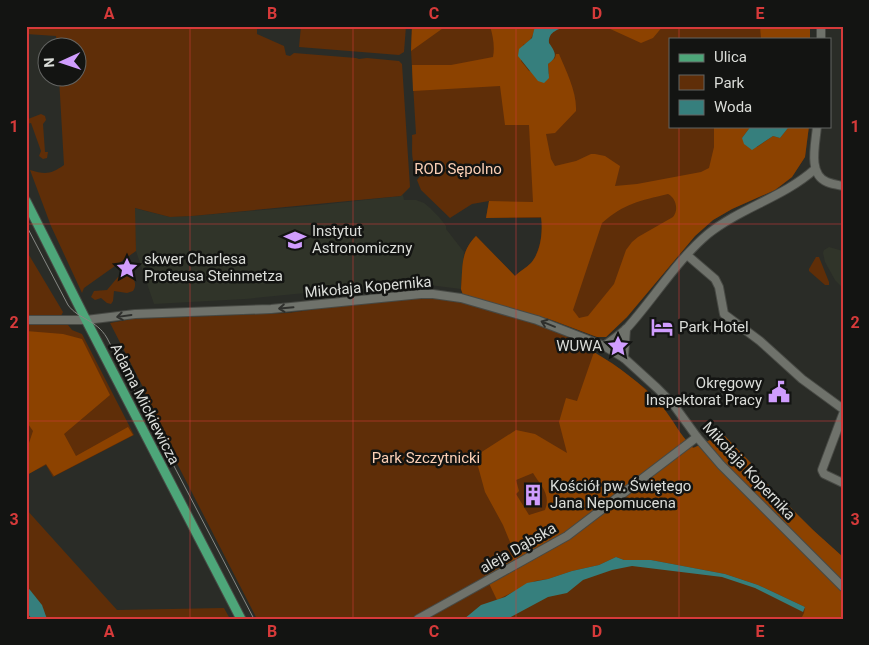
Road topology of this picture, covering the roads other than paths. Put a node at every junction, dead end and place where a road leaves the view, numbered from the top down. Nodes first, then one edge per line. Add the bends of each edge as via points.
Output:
1 (817, 128) edge
2 (815, 169) junction
3 (843, 186) edge
4 (26, 201) edge
5 (687, 255) junction
6 (26, 320) edge
7 (86, 320) junction
8 (626, 328) junction
9 (604, 346) junction
10 (624, 358) junction
11 (843, 409) edge
12 (843, 414) edge
13 (696, 437) junction
14 (843, 483) edge
15 (843, 587) edge
16 (241, 619) edge
17 (418, 619) edge

1 - 2 street
2 - 3 street via 824,180
2 - 5 street via 722,224
4 - 7 main road, Adama Mickiewicza
5 - 8 street
5 - 11 street via 715,279 724,314
6 - 7 street, Mikołaja Kopernika
9 -> 7 street, Mikołaja Kopernika via 510,311 433,294 271,309 135,314
7 - 16 main road, Adama Mickiewicza
8 - 9 street
8 - 10 street
9 - 10 street, Mikołaja Kopernika
10 - 13 street, Mikołaja Kopernika via 673,404
12 - 14 street via 822,470
13 - 15 street, Mikołaja Kopernika
13 - 17 street, aleja Dąbska via 567,536

